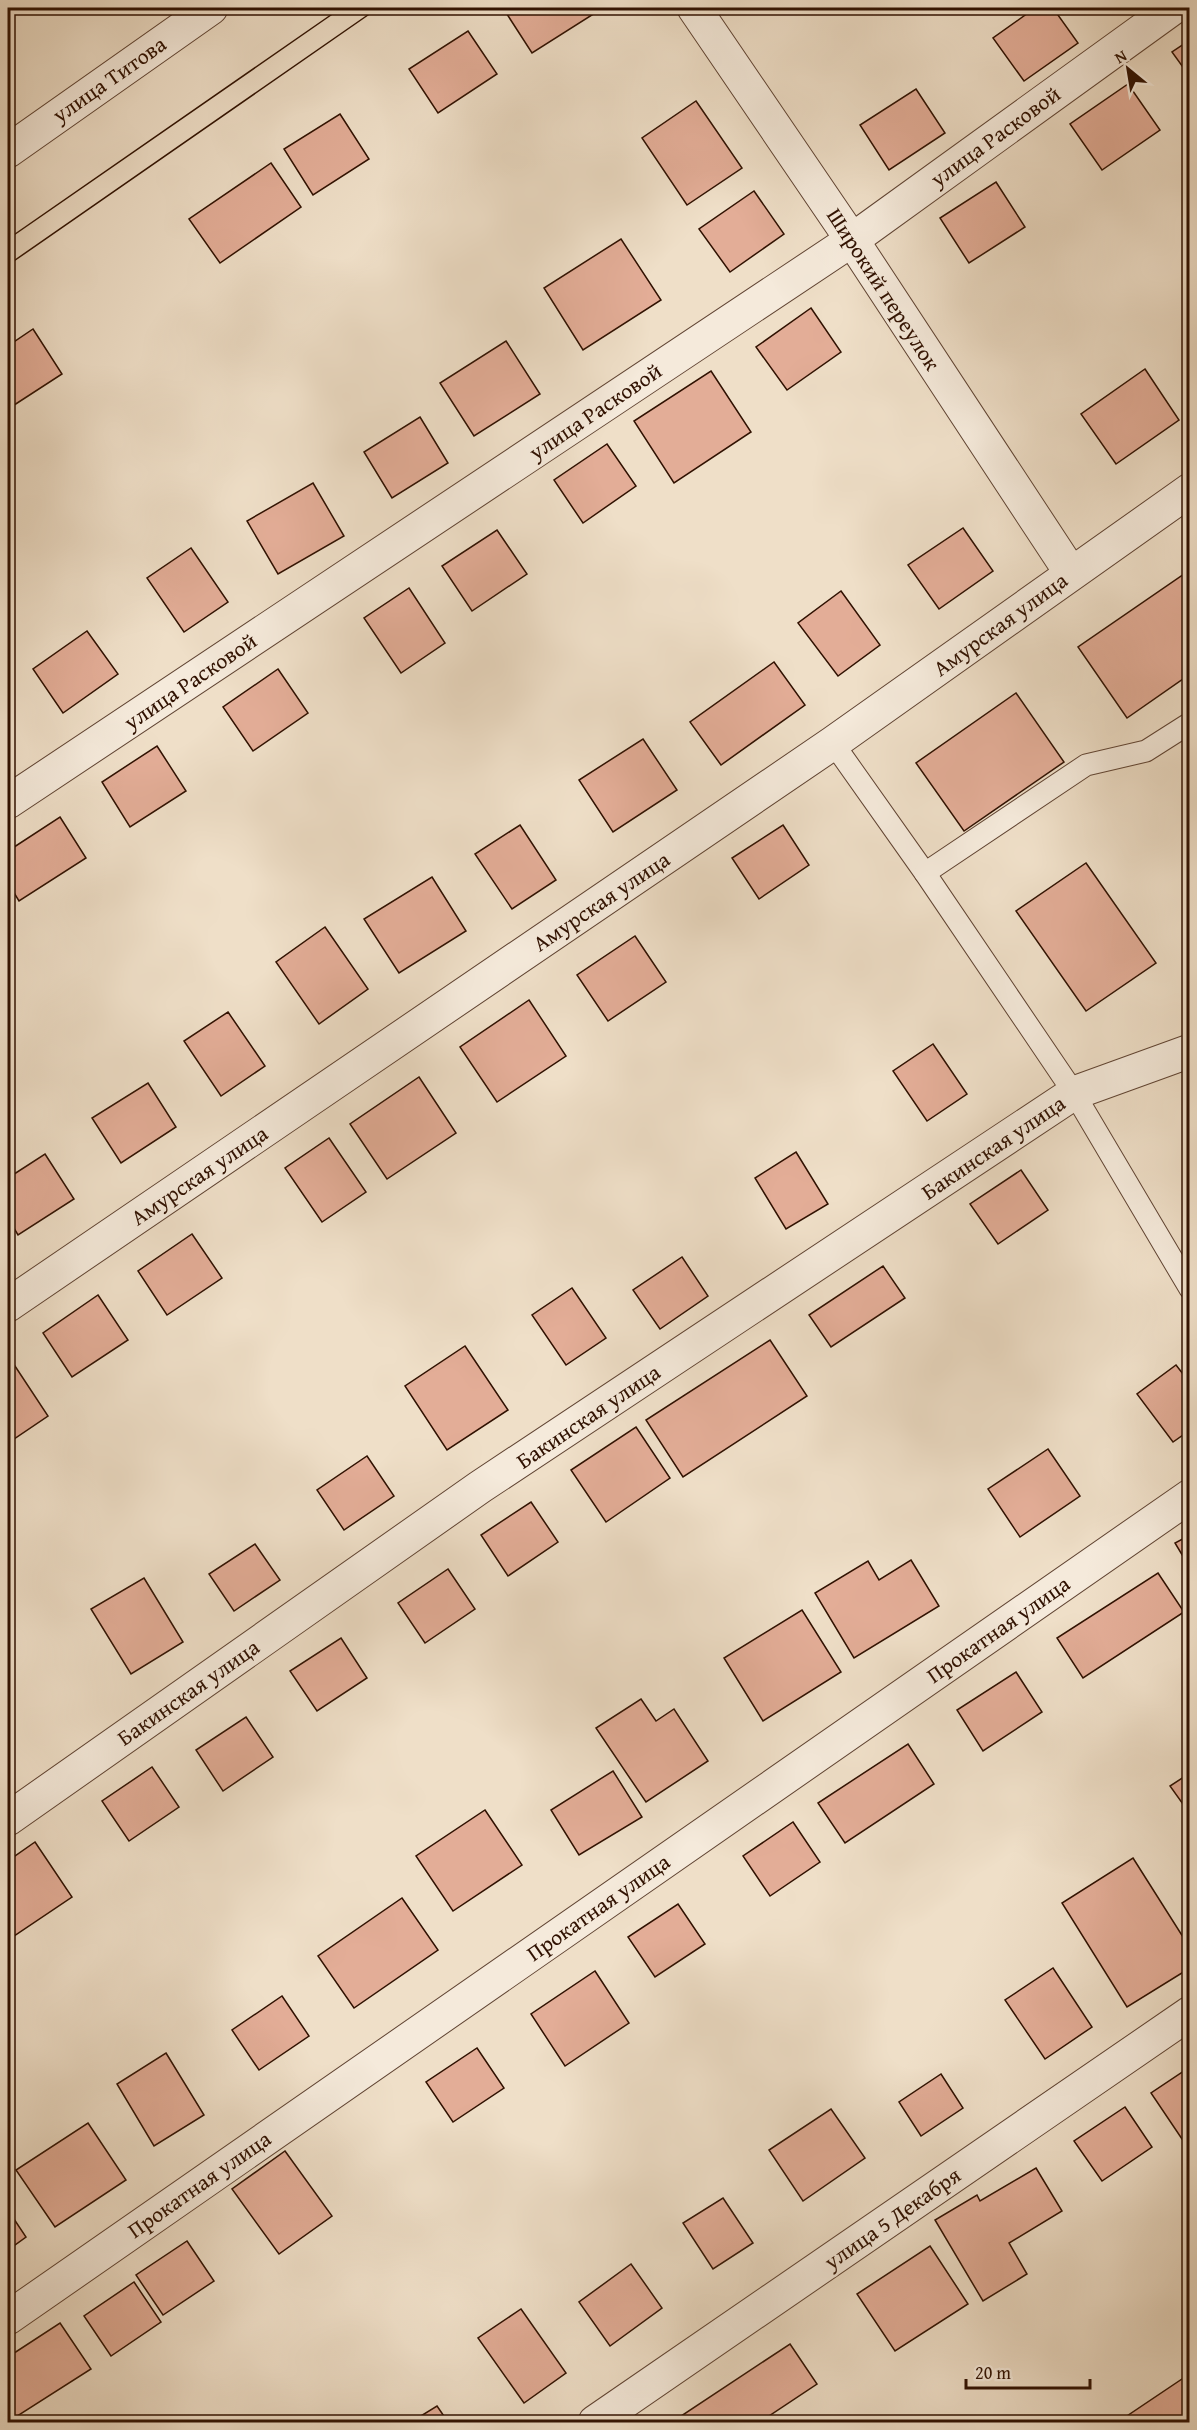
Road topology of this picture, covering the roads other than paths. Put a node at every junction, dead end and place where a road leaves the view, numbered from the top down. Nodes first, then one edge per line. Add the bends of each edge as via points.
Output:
1 (211, 8) edge
2 (694, 8) edge
3 (1173, 8) edge
4 (8, 151) edge
5 (852, 240) junction
6 (1190, 490) edge
7 (1071, 573) junction
8 (1190, 723) edge
9 (833, 743) junction
10 (8, 802) edge
11 (925, 873) junction
12 (1190, 1051) edge
13 (1074, 1093) junction
14 (1190, 1289) edge
15 (8, 1305) edge
16 (1190, 1496) edge
17 (8, 1819) edge
18 (1190, 2013) edge
19 (8, 2318) edge
20 (595, 2422) edge

1 - 4 street, улица Титова
2 - 5 street, Широкий переулок
3 - 5 street, улица Расковой
5 - 7 street, Широкий переулок
5 - 10 street, улица Расковой
6 - 7 street, Амурская улица
7 - 9 street, Амурская улица
8 - 11 lane via 1146,751 1086,765
9 - 11 lane
9 - 15 street, Амурская улица
11 - 13 lane
12 - 13 street, Бакинская улица
13 - 14 lane
13 - 17 street, Бакинская улица via 480,1487
16 - 19 street, Прокатная улица
18 - 20 street, улица 5 Декабря

